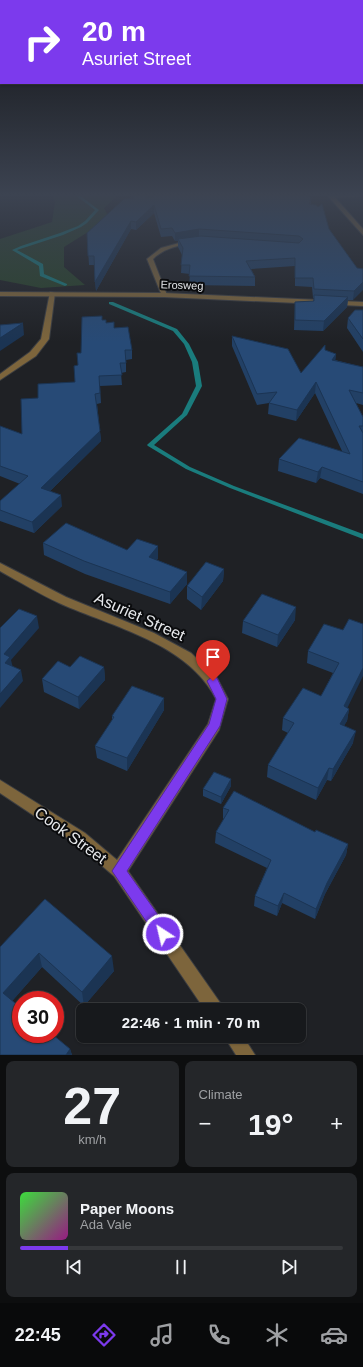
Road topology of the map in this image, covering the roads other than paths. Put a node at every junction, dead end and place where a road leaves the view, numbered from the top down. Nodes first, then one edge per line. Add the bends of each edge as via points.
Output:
1 (187, 243) edge
2 (52, 293) junction
3 (0, 294) edge
4 (164, 295) junction
5 (363, 304) edge
6 (0, 378) edge
7 (0, 567) edge
8 (0, 786) edge
9 (119, 871) junction
10 (210, 1003) edge
11 (238, 1043) edge
12 (246, 1055) edge

1 - 4 street via 155,252 150,259
2 - 3 street, Erosweg
2 - 4 street, Erosweg
2 - 6 street via 45,339 33,354
4 - 5 street, Erosweg
7 - 9 street, Asuriet Street via 62,600 150,636 187,656 213,681 222,699 214,726
8 - 9 street, Cook Street via 80,838
9 - 10 street, Cook Street
11 - 12 street

